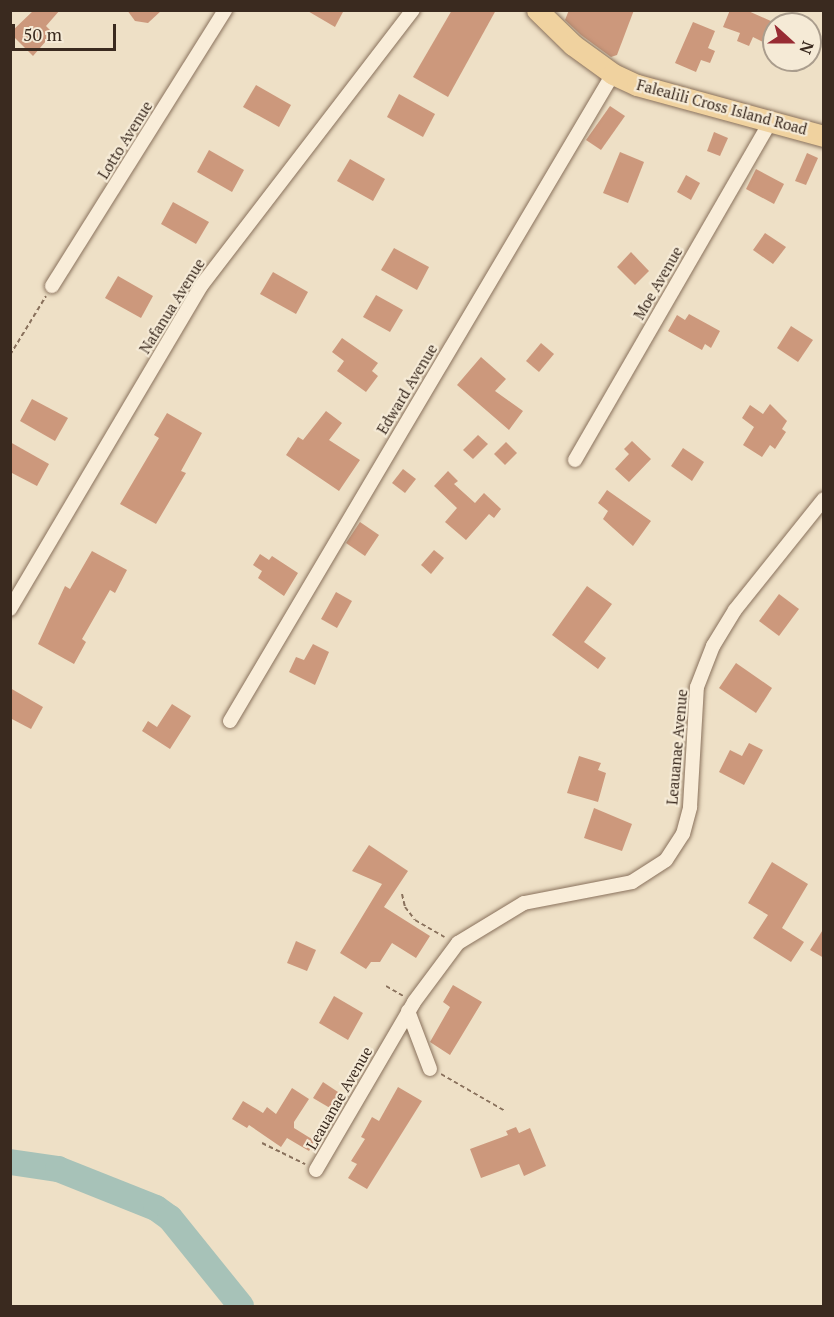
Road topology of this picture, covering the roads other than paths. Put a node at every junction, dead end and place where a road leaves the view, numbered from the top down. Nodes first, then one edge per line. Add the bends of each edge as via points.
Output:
1 (225, 10) edge
2 (413, 10) edge
3 (537, 10) edge
4 (613, 74) junction
5 (770, 122) junction
6 (824, 136) edge
7 (52, 286) road end
8 (575, 460) dead end
9 (824, 499) edge
10 (10, 609) edge
11 (230, 721) dead end
12 (411, 1006) junction
13 (430, 1069) road end
14 (316, 1170) road end

1 - 7 street, Lotto Avenue
2 - 10 street, Nafanua Avenue via 201,286
3 - 4 main road, Falealili Cross Island Road via 573,45
4 - 5 main road, Falealili Cross Island Road via 637,85
4 - 11 street, Edward Avenue
5 - 6 main road, Falealili Cross Island Road
5 - 8 street, Moe Avenue
9 - 12 street, Leauanae Avenue via 735,610 713,646 698,687 690,807 683,834 666,860 632,882 524,903 458,943
12 - 13 street
12 - 14 street, Leauanae Avenue

